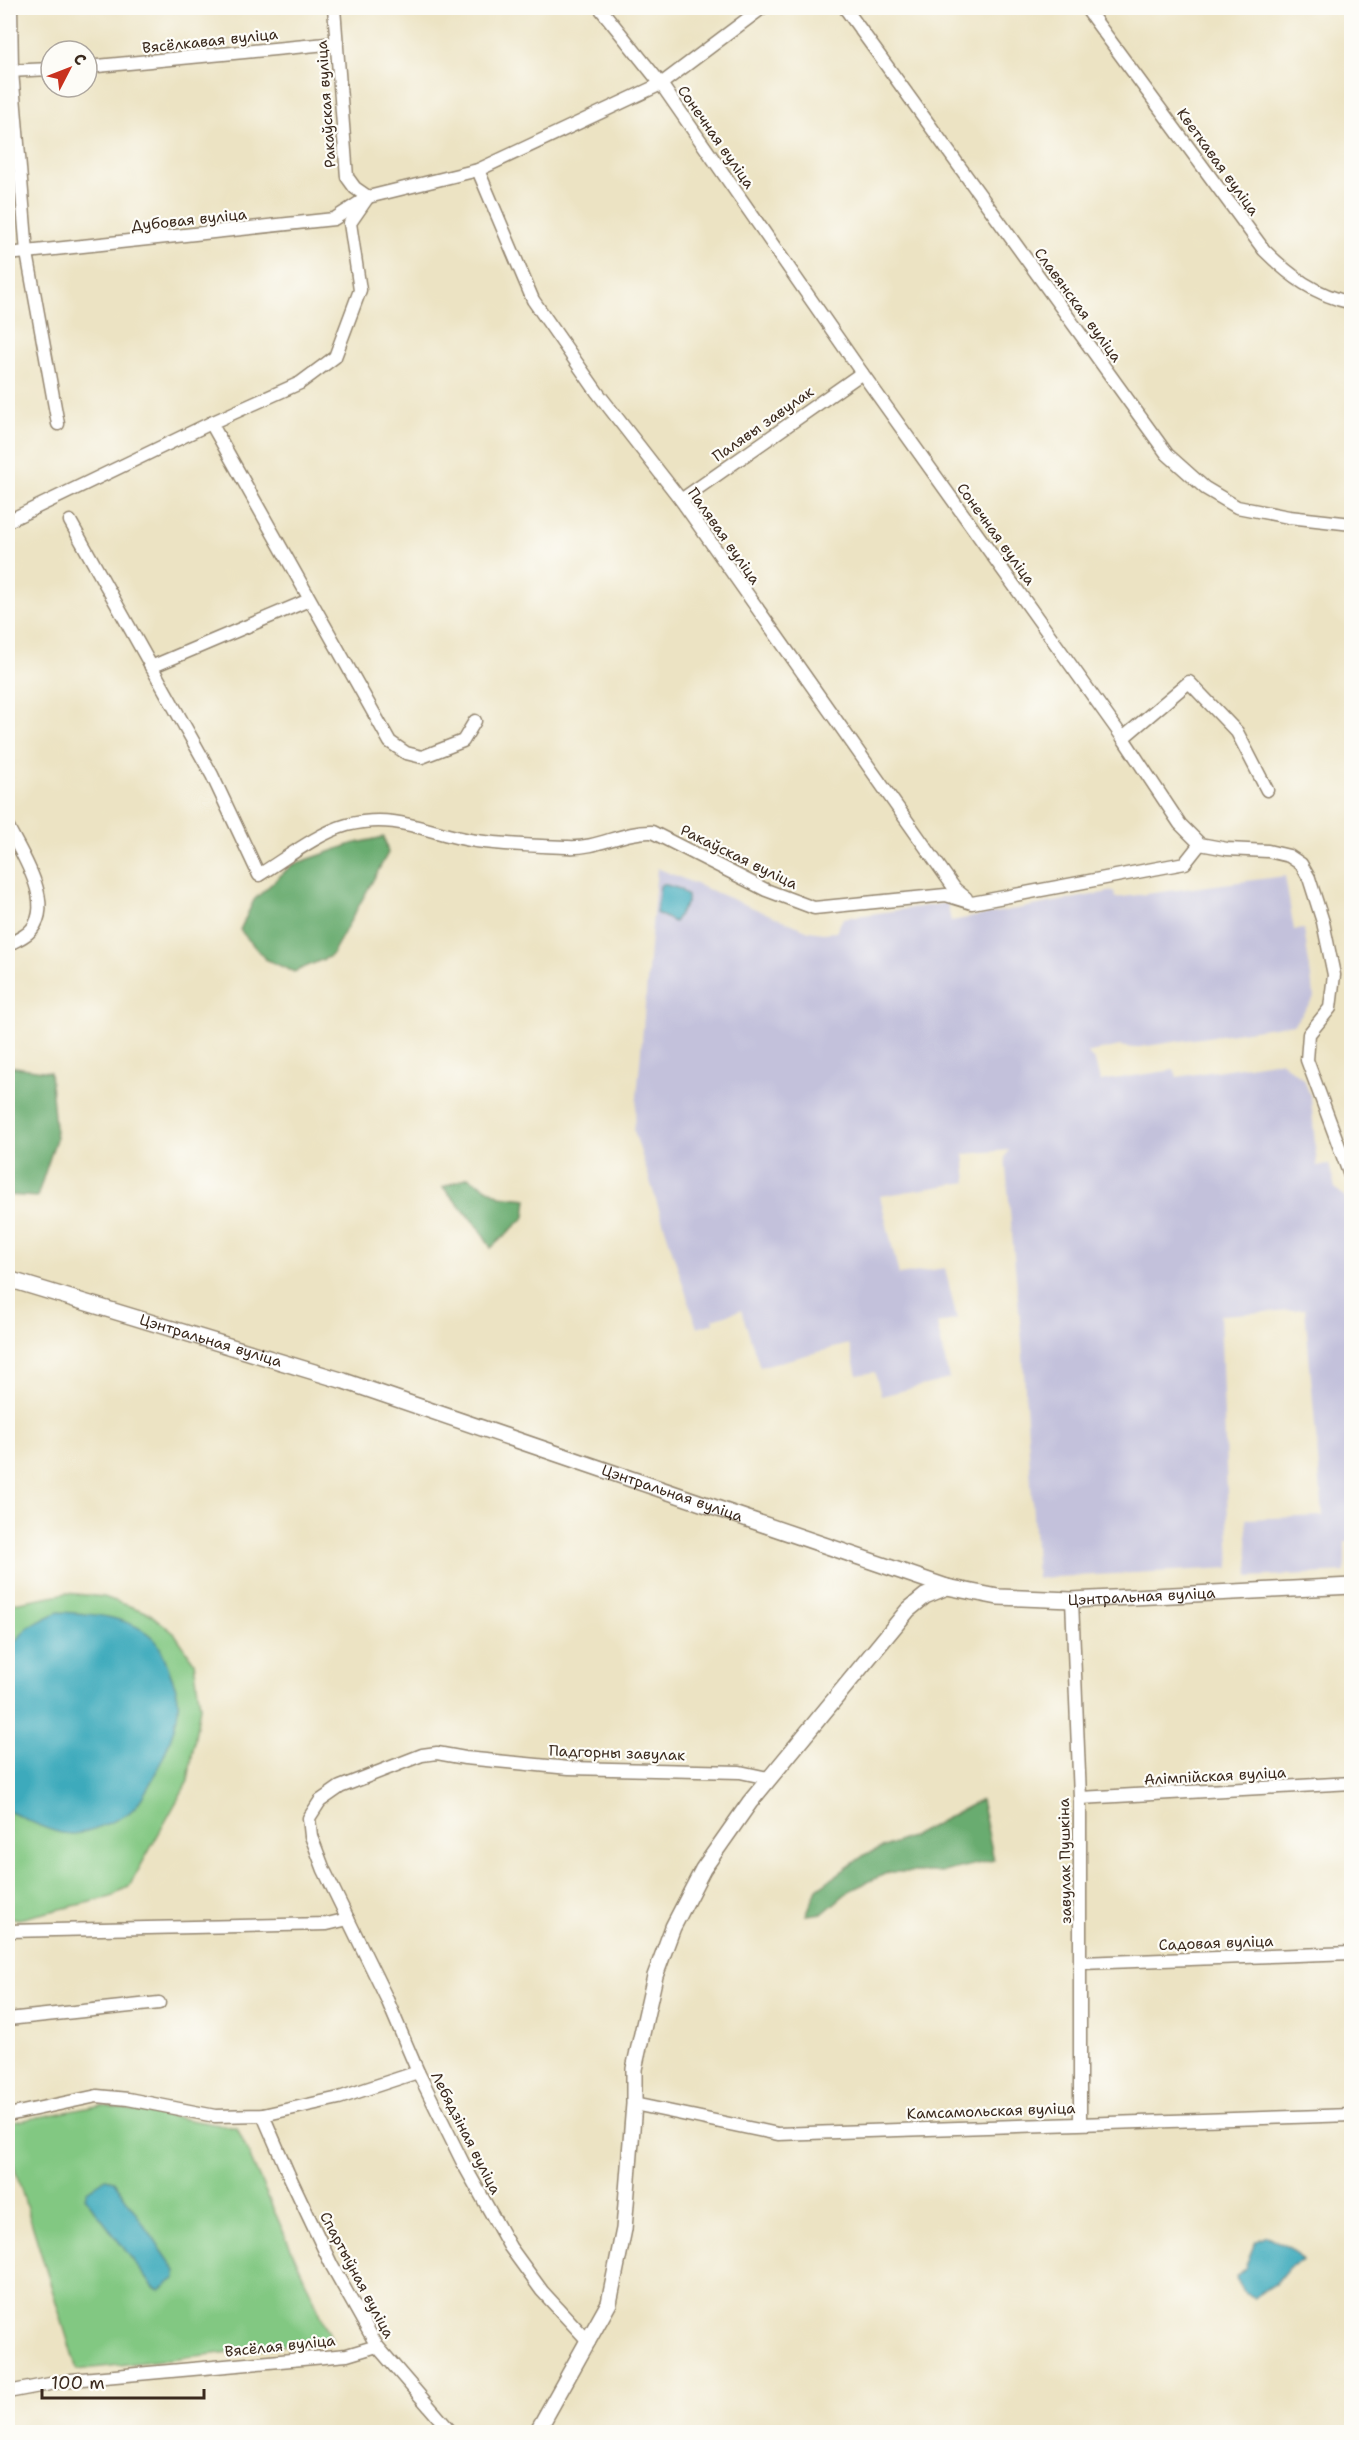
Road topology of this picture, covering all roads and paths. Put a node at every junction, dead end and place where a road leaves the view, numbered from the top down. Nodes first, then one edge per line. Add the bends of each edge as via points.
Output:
1 (11, 8) edge
2 (334, 8) edge
3 (600, 8) edge
4 (762, 8) edge
5 (845, 8) edge
6 (1086, 8) edge
7 (337, 43) junction
8 (99, 66) edge
9 (39, 70) edge
10 (10, 71) edge
11 (661, 84) junction
12 (478, 170) junction
13 (368, 197) junction
14 (27, 253) junction
15 (8, 254) edge
16 (1352, 303) edge
17 (862, 374) junction
18 (211, 423) junction
19 (58, 424) dead end
20 (681, 500) junction
21 (8, 521) edge
22 (70, 521) dead end
23 (1352, 524) edge
24 (309, 600) junction
25 (151, 667) junction
26 (475, 721) dead end
27 (1123, 738) junction
28 (1267, 789) dead end
29 (8, 827) edge
30 (1200, 844) junction
31 (972, 903) junction
32 (8, 945) edge
33 (1352, 1181) edge
34 (8, 1279) edge
35 (1352, 1586) edge
36 (947, 1587) junction
37 (1072, 1600) junction
38 (465, 1758) joint
39 (768, 1778) junction
40 (1352, 1783) edge
41 (1080, 1798) junction
42 (348, 1919) junction
43 (8, 1930) edge
44 (1352, 1953) edge
45 (1081, 1963) junction
46 (159, 2003) dead end
47 (8, 2019) edge
48 (418, 2072) junction
49 (634, 2104) junction
50 (8, 2115) edge
51 (263, 2115) junction
52 (1352, 2115) edge
53 (1080, 2123) junction
54 (589, 2342) junction
55 (377, 2346) junction
56 (8, 2392) edge
57 (451, 2433) edge
58 (537, 2433) edge

1 - 10 street
2 - 7 street, Ракаўская вуліца
3 - 11 street, Сонечная вуліца
4 - 11 street, Дубовая вуліца
5 - 23 street, Славянская вуліца via 1167,454 1204,488 1237,507
6 - 16 street, Кветкавая вуліца via 1264,250 1306,286
7 - 8 street, Вясёлкавая вуліца
7 - 13 street, Ракаўская вуліца via 347,177
9 - 10 street
10 - 14 street
11 - 12 street, Дубовая вуліца
11 - 17 street, Сонечная вуліца
12 - 13 street, Дубовая вуліца
12 - 20 street, Палявая вуліца via 534,300 597,392
13 - 14 street, Дубовая вуліца via 334,219
13 - 18 street via 350,223 360,290 335,357 300,383
14 - 15 street, Дубовая вуліца
14 - 19 street
17 - 20 street, Палявы завулак
17 - 27 street, Сонечная вуліца
18 - 21 street
18 - 24 street
20 - 31 street, Палявая вуліца via 955,889
22 - 25 street
24 - 25 street
24 - 26 street via 390,742 406,753 422,757 463,741
25 - 31 street, Ракаўская вуліца via 212,775 260,875 346,825 397,821 475,841 571,848 596,845 637,831 652,832 766,890 814,908 946,895
27 - 28 street via 1189,682 1237,732
27 - 30 street, Сонечная вуліца via 1180,824
29 - 32 street via 40,895 39,916 29,932
30 - 31 street via 1185,863
30 - 33 street via 1289,856 1301,864 1309,878 1334,975 1330,1008 1309,1034 1307,1060
34 - 36 street, Цэнтральная вуліца via 344,1381
35 - 37 street, Цэнтральная вуліца
36 - 37 street, Цэнтральная вуліца via 998,1597
36 - 39 street via 926,1596 909,1610
37 - 41 street, завулак Пушкіна
38 - 39 street, Падгорны завулак via 568,1768 740,1772
38 - 42 street, Лебядзіная вуліца via 437,1752 422,1755 340,1787 320,1801 309,1818 311,1836
39 - 49 street via 703,1869 673,1927 655,1976 634,2070
40 - 41 street, Алімпійская вуліца
41 - 45 street, завулак Пушкіна
42 - 43 street via 327,1924
42 - 48 street, Лебядзіная вуліца
44 - 45 street, Садовая вуліца
45 - 53 street, завулак Пушкіна
46 - 47 street
48 - 51 street via 339,2098
48 - 54 street, Лебядзіная вуліца via 510,2247
49 - 53 street, Камсамольская вуліца via 778,2134
49 - 54 street via 624,2229 609,2303
50 - 51 street via 97,2096 129,2098 215,2116
51 - 55 street, Спартыўная вуліца via 332,2266
52 - 53 street, Камсамольская вуліца
54 - 58 street
55 - 56 street, Вясёлая вуліца via 347,2355 71,2380
55 - 57 street, Спартыўная вуліца

